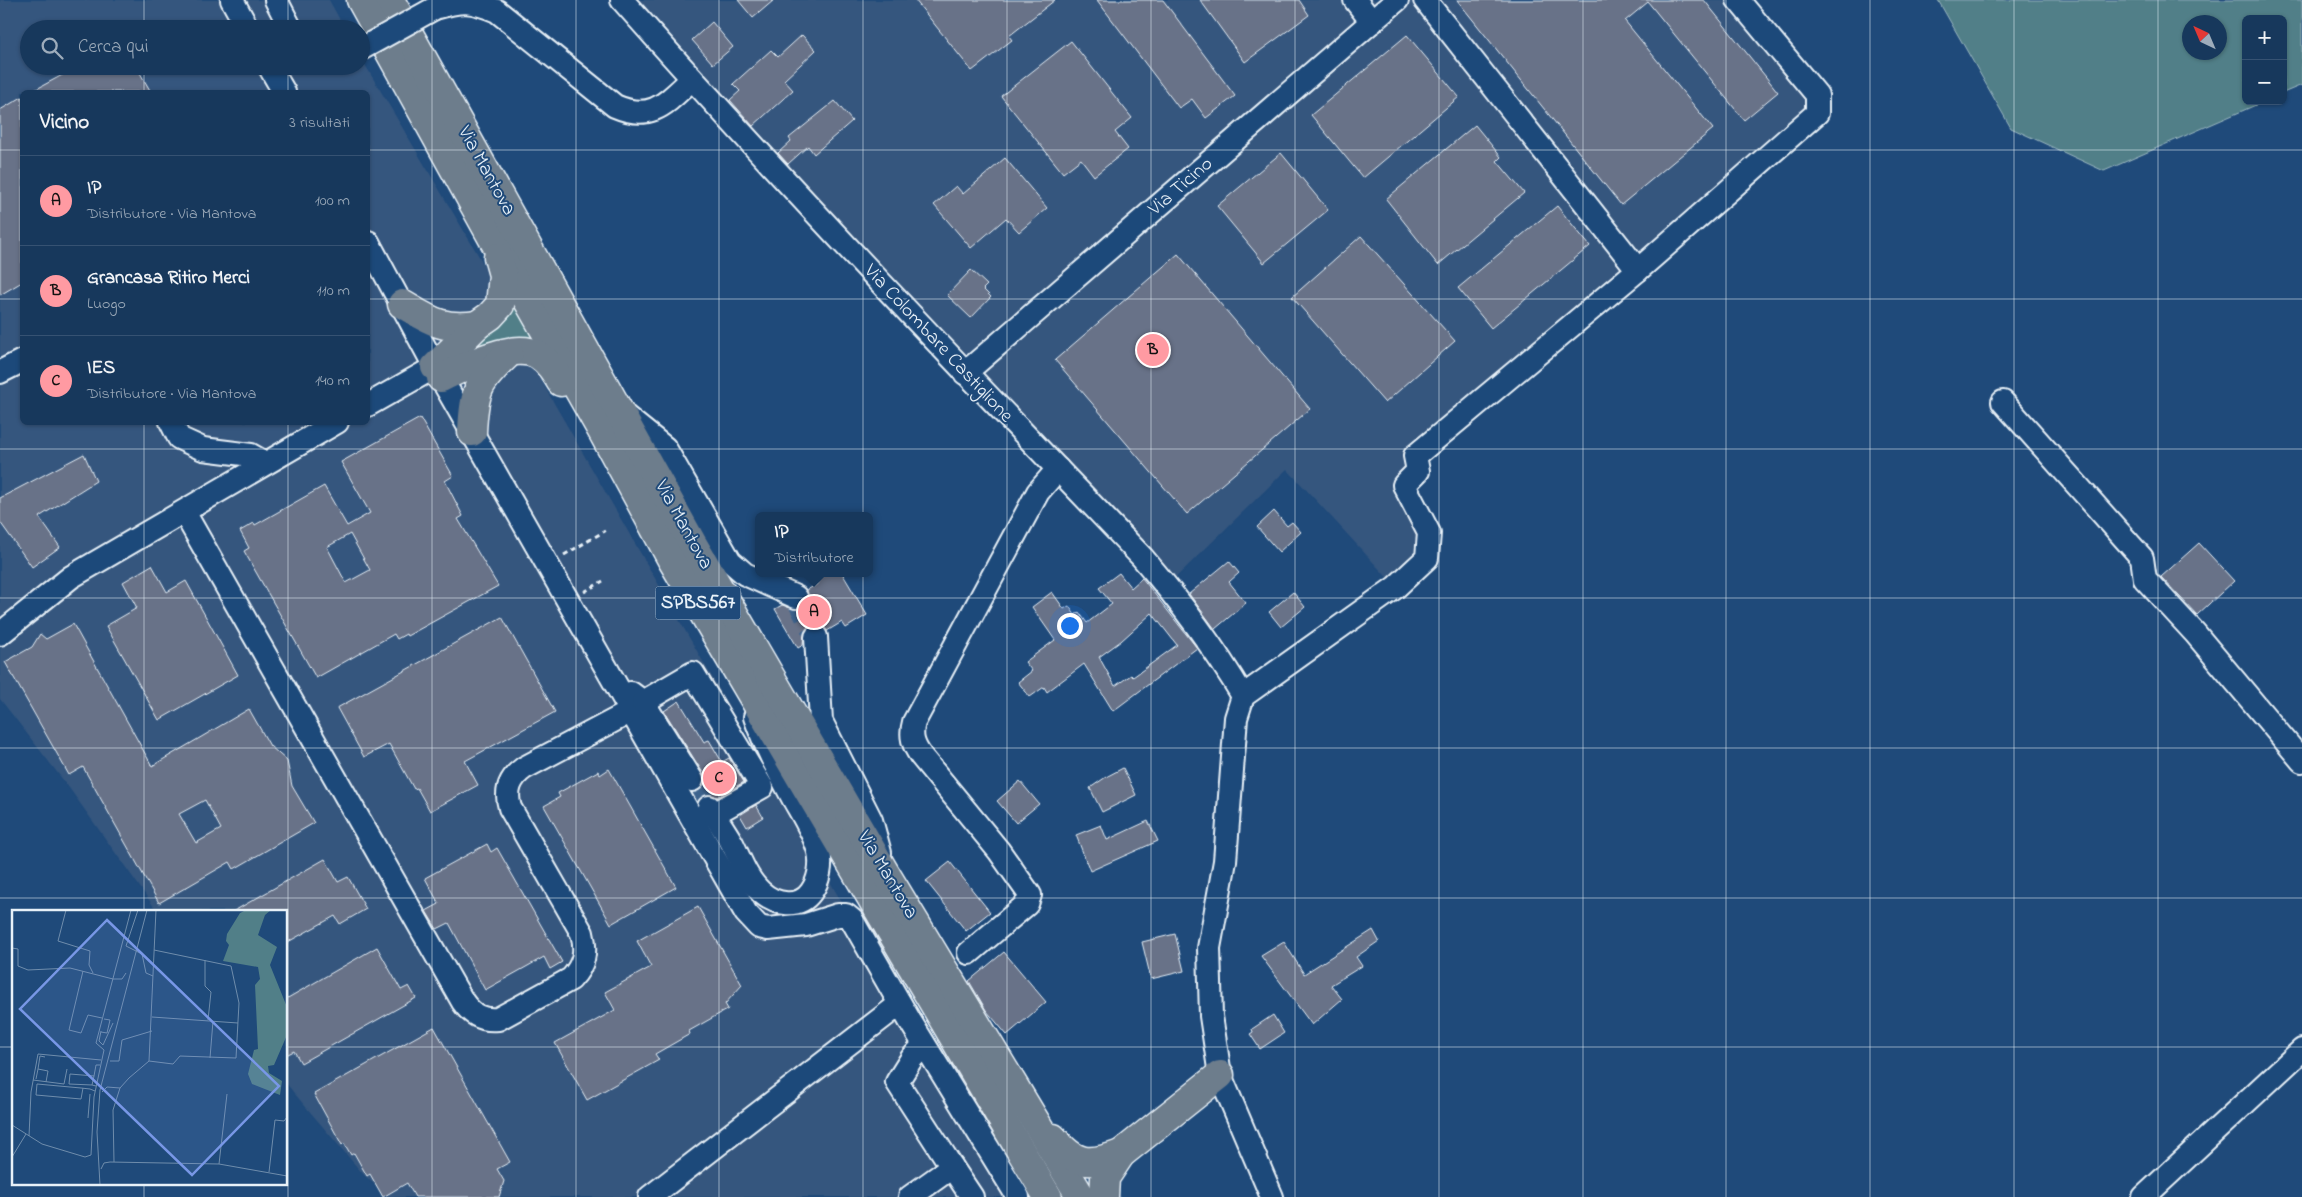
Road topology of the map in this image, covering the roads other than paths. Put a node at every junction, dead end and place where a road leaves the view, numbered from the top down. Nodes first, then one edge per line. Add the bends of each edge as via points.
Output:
1 (232, 0) edge
2 (276, 0) edge
3 (361, 0) edge
4 (390, 0) edge
5 (622, 0) edge
6 (1355, 0) edge
7 (1397, 0) edge
8 (1425, 0) edge
9 (1738, 0) edge
10 (243, 20) edge
11 (286, 20) edge
12 (1372, 22) junction
13 (370, 44) edge
14 (274, 75) edge
15 (692, 79) junction
16 (283, 90) edge
17 (493, 239) junction
18 (370, 246) edge
19 (1638, 270) junction
20 (402, 304) junction
21 (477, 325) junction
22 (509, 353) junction
23 (20, 362) edge
24 (0, 372) edge
25 (438, 373) junction
26 (965, 373) junction
27 (2003, 402) dead end
28 (370, 404) edge
29 (611, 421) junction
30 (172, 425) edge
31 (332, 425) edge
32 (472, 432) junction
33 (265, 462) junction
34 (1058, 469) junction
35 (184, 512) junction
36 (796, 597) tunnel mouth
37 (0, 634) edge
38 (816, 637) tunnel mouth
39 (738, 671) junction
40 (1243, 696) junction
41 (637, 707) junction
42 (2302, 761) edge
43 (692, 780) tunnel mouth
44 (884, 870) junction
45 (969, 953) dead end
46 (900, 1004) junction
47 (924, 1045) junction
48 (2302, 1050) edge
49 (1220, 1075) junction
50 (1029, 1110) junction
51 (1121, 1154) junction
52 (952, 1167) junction
53 (923, 1193) edge
54 (650, 1197) edge
55 (972, 1197) edge
56 (1018, 1197) edge
57 (1048, 1197) edge
58 (1081, 1197) edge
59 (1104, 1197) edge
60 (1272, 1197) edge
61 (2144, 1197) edge

1 - 10 street
2 - 11 street
3 - 17 highway, Via Mantova / SPBS567
4 - 29 highway, Via Mantova / SPBS567
5 - 15 street, Via Colombare Castiglione
6 - 12 street
7 - 12 street, Via Ticino
8 - 19 street
9 - 19 street via 1817,95 1817,113
12 - 26 street, Via Ticino
13 - 15 street, bridge via 435,8 457,1 476,1 497,11 615,106 628,112 646,113 659,108
14 - 16 street
15 - 26 street, Via Colombare Castiglione
17 - 21 highway via 503,276 502,295 500,305
17 - 29 highway, Via Mantova / SPBS567
18 - 20 street
19 - 40 street via 1415,456 1418,471 1404,485 1429,533 1428,558 1396,587
20 - 21 highway via 433,323 457,328
20 - 25 street
21 - 25 highway
22 - 25 highway
22 - 29 highway via 537,355 550,364 586,420
22 - 32 highway via 478,388
23 - 24 street
25 - 28 street
25 - 32 street
26 - 34 street, Via Colombare Castiglione
27 - 42 street via 2142,558 2145,579 2196,633
29 - 36 street via 665,448 730,561 745,574
29 - 39 highway, Via Mantova / SPBS567 via 672,560
29 - 44 highway, Via Mantova / SPBS567 via 692,544
30 - 33 street via 179,438 203,450 251,455
31 - 33 street
32 - 41 street via 614,679
33 - 35 street
34 - 40 street, Via Colombare Castiglione via 1167,586 1225,665
34 - 45 street via 1038,492 911,731 914,747 920,756 1030,895 1027,904
35 - 37 street via 72,577
35 - 41 street via 463,1002 478,1017 498,1019 571,979 585,956 582,933 510,808 507,798 515,775
38 - 44 street via 821,721 871,820
39 - 41 street via 766,748 819,853 817,882 810,894 800,901 788,904 775,901 761,892 712,811 762,787 693,673
39 - 57 highway, Via Mantova / SPBS567
40 - 49 street via 1236,718 1225,861 1209,948 1211,1016
41 - 43 street
41 - 46 street via 751,920 759,927 786,928 838,914 846,915 852,920
44 - 50 highway, Via Mantova / SPBS567
46 - 47 street
46 - 54 street
47 - 52 street via 896,1082
47 - 56 street
48 - 61 street
49 - 51 highway
49 - 60 street
50 - 51 highway via 1073,1158 1086,1162 1102,1161
50 - 58 highway, Via Mantova / SPBS567
51 - 59 highway via 1105,1178
52 - 53 street
52 - 55 street

